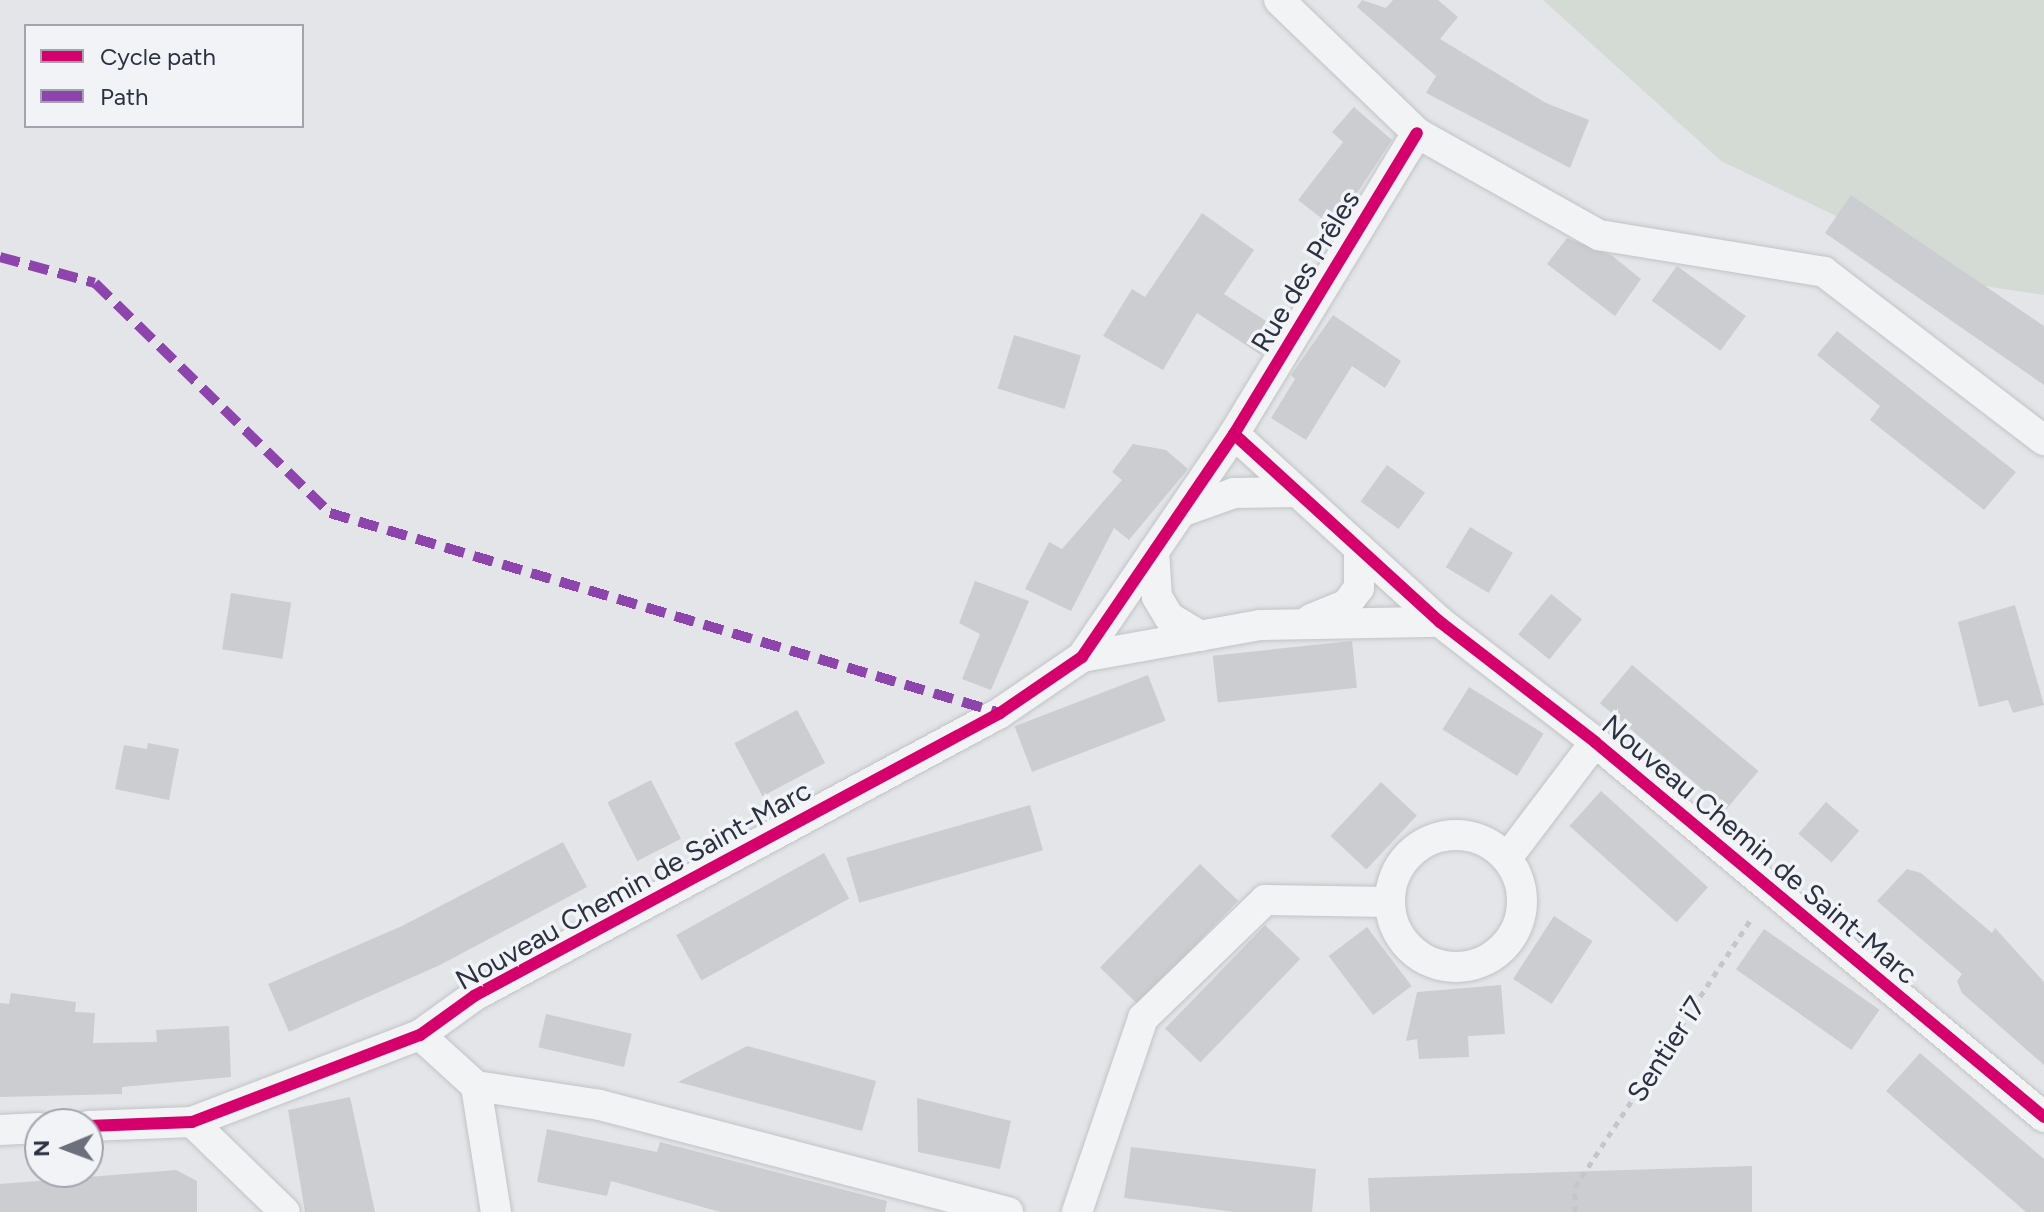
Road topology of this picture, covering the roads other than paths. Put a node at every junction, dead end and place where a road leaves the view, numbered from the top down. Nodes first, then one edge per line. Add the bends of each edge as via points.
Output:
1 (1279, 0) edge
2 (1417, 133) junction
3 (1234, 434) junction
4 (2044, 440) edge
5 (1297, 492) junction
6 (1181, 512) junction
7 (1359, 548) junction
8 (1154, 551) junction
9 (1440, 622) junction
10 (1298, 624) junction
11 (1201, 636) junction
12 (1082, 657) junction
13 (1595, 742) junction
14 (1507, 858) junction
15 (1389, 902) junction
16 (420, 1035) junction
17 (476, 1086) junction
18 (2044, 1117) edge
19 (192, 1122) junction
20 (104, 1125) edge
21 (24, 1129) edge
22 (0, 1130) edge
23 (285, 1212) edge
24 (496, 1212) edge
25 (1008, 1212) edge
26 (1077, 1212) edge

1 - 2 street
2 - 3 street, Rue des Prêles
2 - 4 street via 1599,235 1824,272
3 - 5 street
3 - 6 street, Rue des Prêles
5 - 6 street via 1234,493
5 - 7 street
6 - 8 street
7 - 9 street, Nouveau Chemin de Saint-Marc
7 - 10 street via 1359,588 1346,605
8 - 11 street via 1157,597 1169,617
8 - 12 street
9 - 10 street
9 - 13 street, Nouveau Chemin de Saint-Marc
10 - 11 street
11 - 12 street
12 - 16 street, Nouveau Chemin de Saint-Marc via 1000,713 474,996
13 - 14 street
13 - 18 street, Nouveau Chemin de Saint-Marc
14 - 15 street via 1484,840 1455,834 1426,841 1403,860
14 - 15 street via 1521,885 1521,915 1509,942 1486,961 1457,968 1428,962 1404,943
15 - 26 street via 1265,900 1143,1018
16 - 17 street
16 - 19 street, Nouveau Chemin de Saint-Marc
17 - 24 street
17 - 25 street via 600,1105
19 - 20 street, Nouveau Chemin de Saint-Marc
19 - 23 street
21 - 22 street

